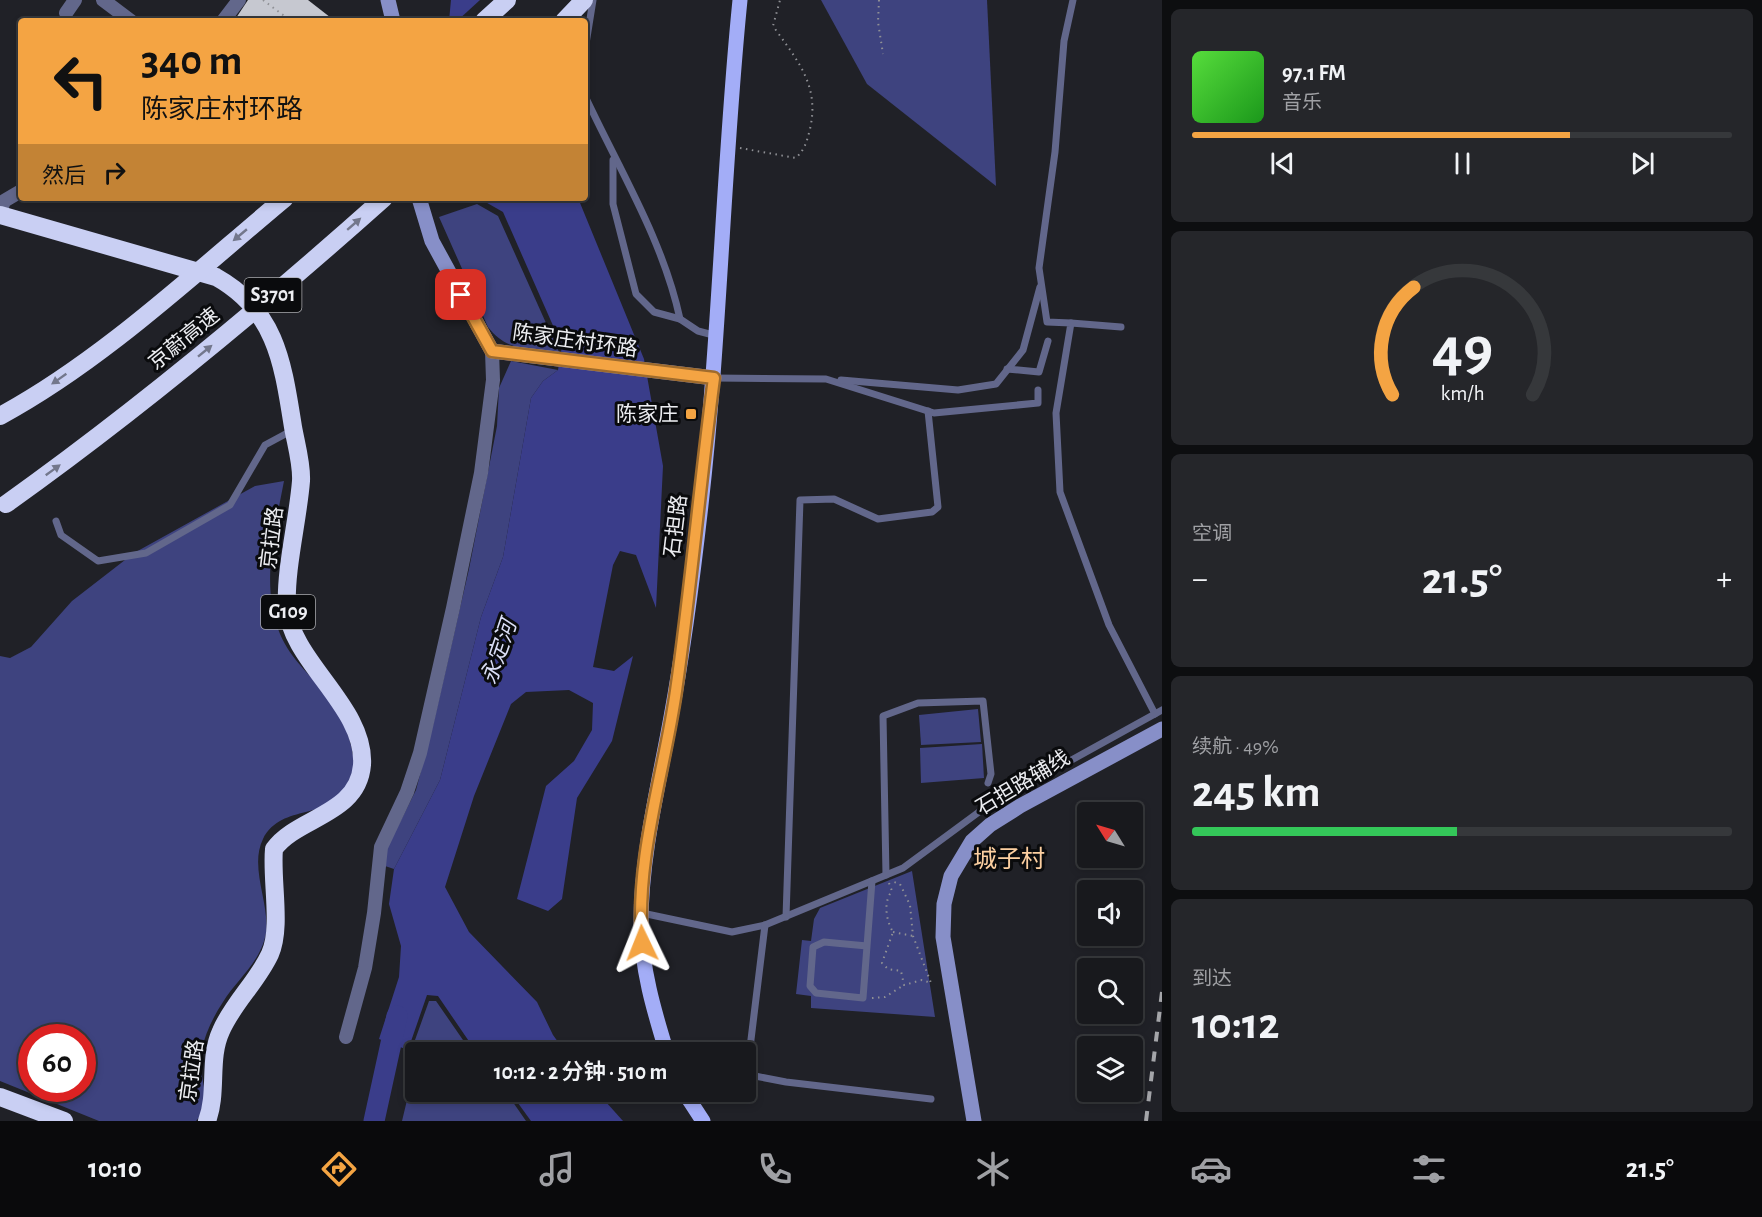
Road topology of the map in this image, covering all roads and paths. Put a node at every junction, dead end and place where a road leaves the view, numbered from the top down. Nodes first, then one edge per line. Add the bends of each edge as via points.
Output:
1 (75, 0) edge
2 (103, 0) edge
3 (239, 0) edge
4 (263, 0) edge
5 (388, 0) edge
6 (507, 0) edge
7 (584, 0) edge
8 (593, 0) edge
9 (740, 0) edge
10 (780, 0) edge
11 (879, 0) edge
12 (1073, 0) edge
13 (66, 13) dead end
14 (127, 18) edge
15 (225, 18) edge
16 (287, 18) edge
17 (392, 18) edge
18 (487, 18) edge
19 (567, 18) edge
20 (588, 31) edge
21 (883, 54) dead end
22 (588, 103) edge
23 (728, 146) junction
24 (613, 157) junction
25 (18, 193) edge
26 (281, 201) edge
27 (381, 201) edge
28 (420, 201) edge
29 (0, 213) edge
30 (1041, 285) junction
31 (680, 319) junction
32 (1071, 323) junction
33 (1121, 327) dead end
34 (717, 336) junction
35 (1048, 341) dead end
36 (492, 351) junction
37 (1007, 369) junction
38 (714, 378) junction
39 (826, 379) junction
40 (1038, 390) dead end
41 (928, 411) junction
42 (0, 416) edge
43 (293, 430) junction
44 (6, 504) dead end
45 (56, 522) dead end
46 (1159, 712) edge
47 (1162, 729) edge
48 (988, 783) dead end
49 (886, 875) junction
50 (872, 881) junction
51 (641, 913) junction
52 (786, 917) junction
53 (765, 925) junction
54 (893, 932) junction
55 (913, 936) junction
56 (867, 946) junction
57 (904, 985) junction
58 (863, 998) junction
59 (346, 1037) dead end
60 (664, 1042) edge
61 (0, 1097) edge
62 (931, 1099) dead end
63 (691, 1102) edge
64 (64, 1121) edge
65 (207, 1121) edge
66 (703, 1121) edge
67 (974, 1121) edge

1 - 13 street
2 - 14 street
3 - 15 street
4 - 16 path
5 - 17 main road
6 - 18 highway
7 - 19 highway
8 - 20 lane
9 - 23 main road, 石担路
10 - 23 path via 773,26 812,88 814,109 805,149 796,158
11 - 21 path
12 - 30 lane via 1064,41 1039,268
22 - 24 lane
23 - 34 main road, 石担路
24 - 31 lane via 658,248 672,282
24 - 31 lane via 613,204 636,294 654,312
25 - 29 street via 4,201
26 -> 42 highway via 106,345
44 -> 27 highway, 京蔚高速 / S3701 via 160,388
28 - 36 main road, 陈家庄村环路 via 432,240
29 - 43 highway, 京拉路 / G109 via 216,277 231,286 253,307 274,338
30 - 32 lane via 1047,321
30 - 37 lane via 1023,350
31 - 34 lane via 698,331
32 - 33 lane
32 - 46 lane via 1056,413 1060,492 1109,625
34 - 38 main road, 石担路
35 - 37 lane via 1040,372
36 - 38 main road, 陈家庄村环路
36 - 59 street via 493,380 481,473 451,619 420,753 381,847 365,968
37 - 39 lane via 996,384 958,390
38 - 39 lane
38 - 51 main road, 石担路 via 676,692 649,841
39 - 41 lane
40 - 41 lane via 1038,404
41 - 52 lane via 938,507 932,512 878,519 834,499 800,500
43 - 45 lane via 265,445 230,505 146,553 98,561 61,535
43 - 65 highway, 京拉路 / G109 via 301,477 287,608 296,634 352,723 362,765 352,792 334,810 280,840 274,849 275,930 271,952 220,1032 212,1110
46 - 49 lane via 983,810
47 - 67 main road, 石担路辅线 via 990,825 972,841 951,876 944,904 943,937
48 - 49 lane via 991,774 983,701 918,703 883,716
49 - 50 lane
50 - 52 lane
50 - 56 lane
51 - 53 lane via 732,932
51 - 60 main road, 石担路 via 644,962
52 - 53 lane
53 - 62 lane via 748,1064 755,1076
54 - 55 path
54 - 55 path via 887,921 886,899 891,891 888,881 900,884 910,905
54 - 57 path via 882,963 888,969 901,971
55 - 57 path via 931,983 922,980
56 - 58 lane
56 - 58 lane via 825,942 813,947 810,986 816,993
57 - 58 path via 885,997
61 - 64 highway
63 - 66 main road

